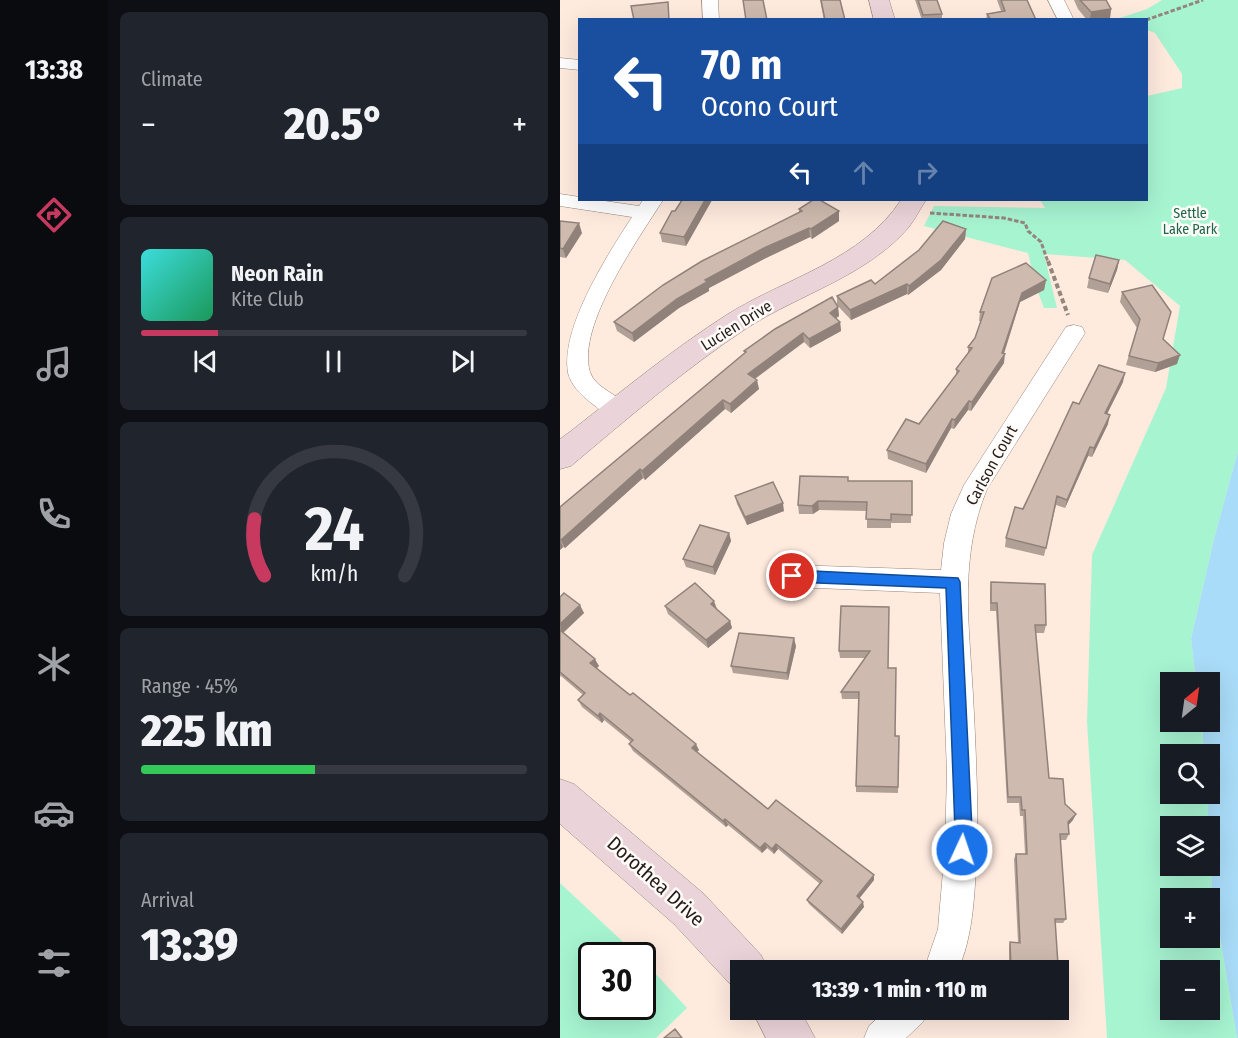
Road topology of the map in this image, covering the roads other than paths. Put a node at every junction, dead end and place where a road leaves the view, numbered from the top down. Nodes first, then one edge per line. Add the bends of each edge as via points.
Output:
1 (710, 0) edge
2 (879, 0) edge
3 (1056, 0) edge
4 (711, 18) edge
5 (884, 18) edge
6 (1065, 18) edge
7 (560, 63) edge
8 (578, 65) edge
9 (560, 200) edge
10 (911, 203) edge
11 (649, 206) edge
12 (1074, 333) road end
13 (618, 410) junction
14 (560, 457) edge
15 (792, 576) dead end
16 (953, 582) junction
17 (560, 798) edge
18 (737, 960) edge
19 (947, 960) edge
20 (780, 1020) edge
21 (900, 1020) edge
22 (792, 1038) edge
23 (881, 1038) edge

1 - 4 street
2 - 5 street
3 - 6 street
7 - 8 street
9 - 11 street
10 - 13 street, Lucien Drive via 898,222 863,252 741,319
11 - 13 street via 602,281 576,347 582,379
12 - 16 street, Carlson Court via 976,485 956,543
13 - 14 street, Lucien Drive
15 - 16 street
16 - 19 street, Carlson Court via 963,830 955,929
17 - 18 street, Dorothea Drive via 689,909
20 - 22 street
21 - 23 street

